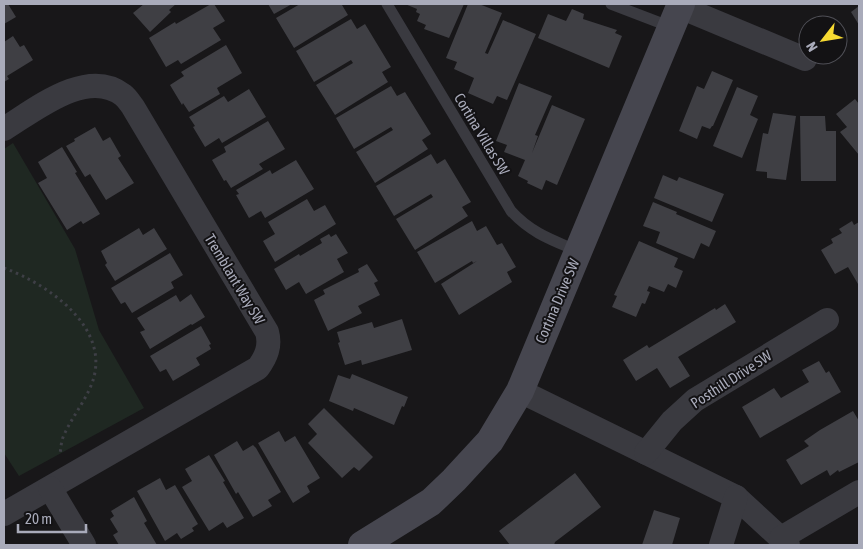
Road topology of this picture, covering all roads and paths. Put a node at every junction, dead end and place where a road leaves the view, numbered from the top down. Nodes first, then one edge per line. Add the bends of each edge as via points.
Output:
1 (388, 4) edge
2 (611, 4) edge
3 (677, 13) edge
4 (798, 56) edge
5 (4, 129) edge
6 (578, 251) junction
7 (4, 268) edge
8 (827, 320) dead end
9 (520, 391) junction
10 (646, 453) junction
11 (50, 488) junction
12 (859, 492) edge
13 (736, 497) junction
14 (4, 514) edge
15 (785, 541) edge
16 (84, 545) edge
17 (362, 545) edge
18 (721, 545) edge

1 - 6 lane, Cortina Villas SW via 511,211 523,224 544,237
2 - 3 lane
3 - 4 street
3 - 6 street, Cortina Drive SW
5 - 11 street, Tremblant Way SW via 80,87 110,88 124,95 269,339 266,356 258,368
6 - 9 street, Cortina Drive SW
7 - 11 path via 49,291 74,312 90,337 97,365 90,387 63,437
8 - 10 street, Posthill Drive SW via 695,400 672,421
9 - 10 street
9 - 17 street, Cortina Drive SW via 490,441 454,480 431,502
10 - 13 street
11 - 14 street
11 - 16 street
12 - 15 street
13 - 15 street
13 - 18 street

